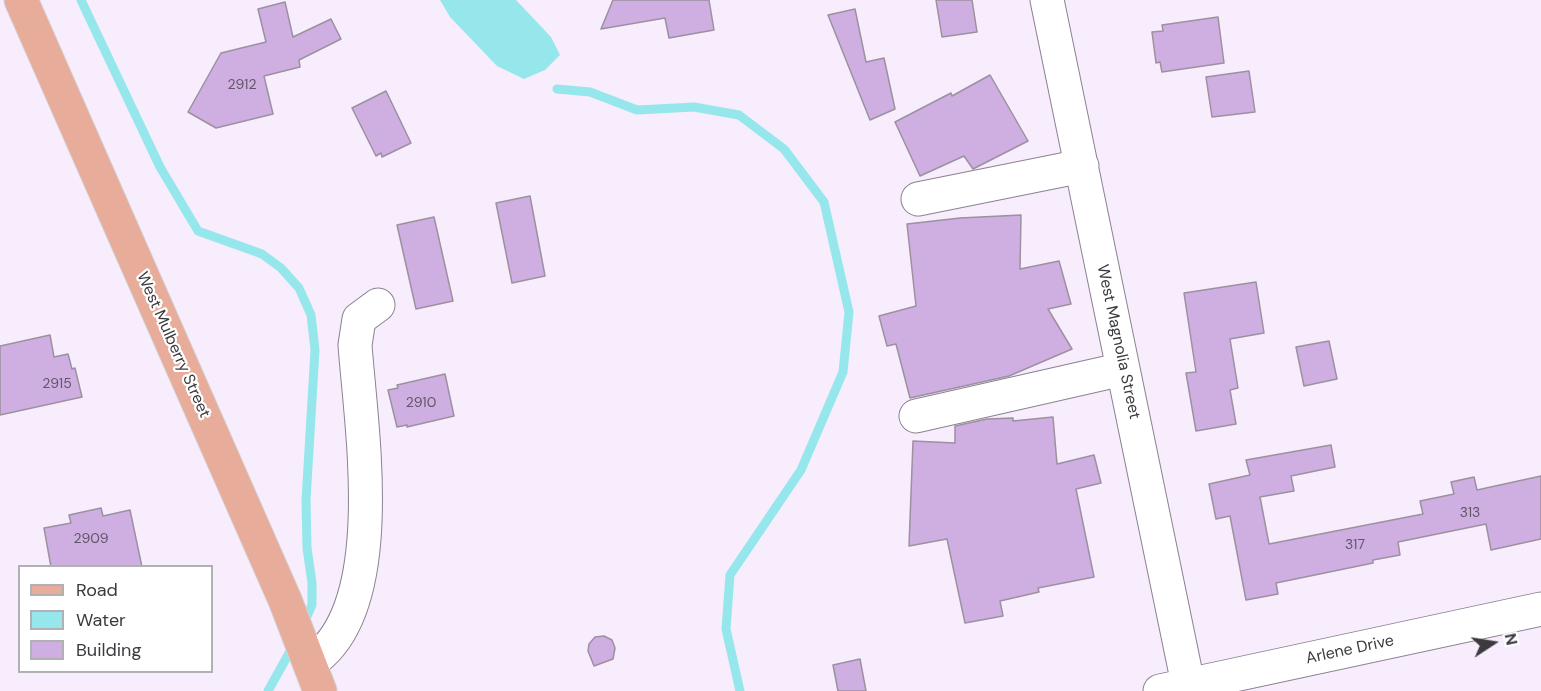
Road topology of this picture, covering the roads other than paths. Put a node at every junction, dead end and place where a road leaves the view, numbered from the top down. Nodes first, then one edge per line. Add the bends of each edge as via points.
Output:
1 (21, 0) edge
2 (1047, 0) edge
3 (1082, 166) junction
4 (918, 199) dead end
5 (378, 305) dead end
6 (1123, 369) junction
7 (916, 417) dead end
8 (1541, 609) edge
9 (312, 666) edge
10 (1174, 688) edge

1 - 9 main road, West Mulberry Street
2 - 3 street, West Magnolia Street
3 - 4 street
3 - 6 street, West Magnolia Street
5 - 9 street via 359,319 355,345 367,510 356,594 337,638
6 - 7 street
6 - 10 street, West Magnolia Street
8 - 10 street, Arlene Drive

